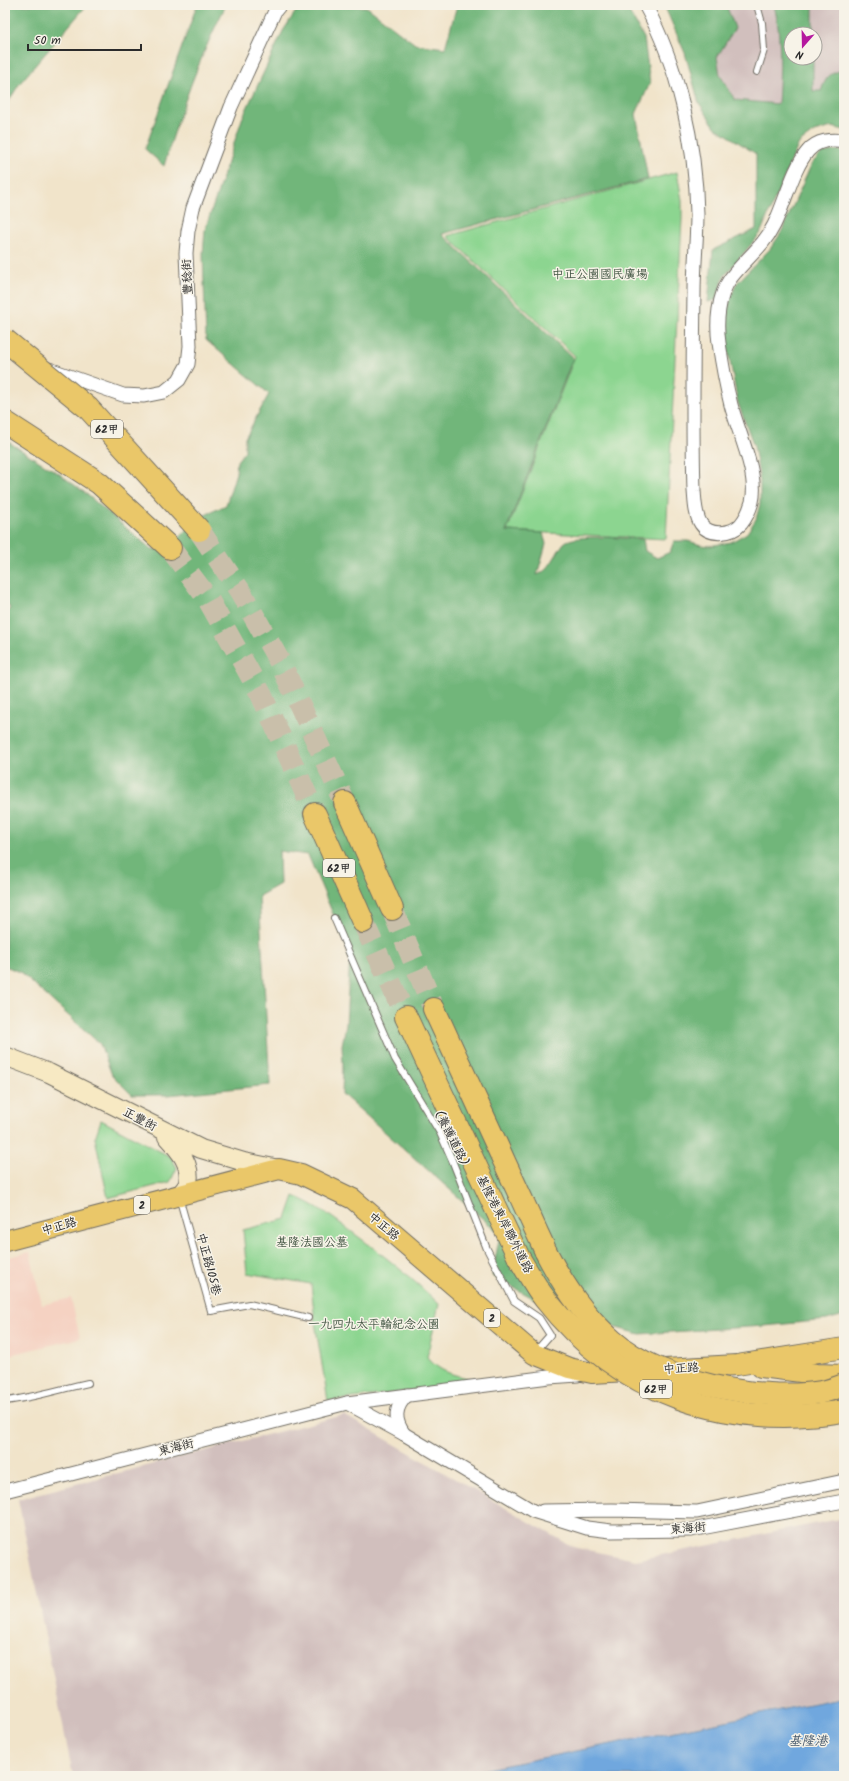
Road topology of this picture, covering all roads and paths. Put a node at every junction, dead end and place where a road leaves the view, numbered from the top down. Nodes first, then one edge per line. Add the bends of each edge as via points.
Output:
1 (280, 5) edge
2 (645, 5) edge
3 (757, 5) edge
4 (757, 72) dead end
5 (844, 141) edge
6 (5, 340) edge
7 (5, 354) edge
8 (5, 422) edge
9 (199, 530) tunnel mouth
10 (170, 548) tunnel mouth
11 (345, 803) tunnel mouth
12 (315, 814) tunnel mouth
13 (392, 909) tunnel mouth
14 (334, 918) dead end
15 (364, 922) tunnel mouth
16 (434, 1009) tunnel mouth
17 (406, 1017) tunnel mouth
18 (5, 1056) edge
19 (160, 1130) junction
20 (280, 1169) junction
21 (179, 1196) junction
22 (5, 1241) edge
23 (308, 1318) dead end
24 (844, 1348) edge
25 (534, 1354) junction
26 (737, 1365) junction
27 (592, 1373) junction
28 (816, 1374) junction
29 (844, 1375) edge
30 (844, 1379) edge
31 (88, 1383) dead end
32 (844, 1386) edge
33 (407, 1395) junction
34 (5, 1401) edge
35 (347, 1403) junction
36 (844, 1411) edge
37 (404, 1434) junction
38 (844, 1481) edge
39 (5, 1491) edge
40 (844, 1501) edge
41 (533, 1511) junction

1 - 7 street, 豐稔街 via 231,106 193,208 186,254 190,346 188,364 179,380 164,392 144,396 123,395
2 - 5 street via 660,33 671,66 689,131 692,152 697,214 694,291 694,492 695,509 700,523 711,531 728,532 742,524 752,501 751,474 745,446 731,406 719,340 717,316 722,298 730,279 762,244 774,226 808,150 832,139
3 - 4 lane via 762,23 764,50
6 - 9 highway, 62甲, bridge via 88,408
8 - 10 highway via 99,483
11 - 13 highway, 62甲
12 - 15 highway, 62甲
14 - 25 lane, (養護道路) via 395,1059 440,1133 472,1215 507,1288 514,1301 539,1318 550,1335
16 - 32 highway, 基隆港東岸聯外道路 / 62甲, bridge via 560,1279 614,1342 644,1361 675,1374 739,1392 785,1395 821,1392
17 - 36 highway, 基隆港東岸聯外道路 / 62甲, bridge via 519,1258 544,1298 565,1322 630,1376 663,1393 700,1405 748,1415 817,1415
18 - 19 street, 正豐街 via 102,1098
19 - 20 street, 正豐街 via 201,1149 244,1162
19 - 21 street via 183,1155 189,1169 188,1184
20 - 21 main road, 中正路 / 2
20 - 25 main road, 中正路 / 2 via 301,1174 353,1199
21 - 22 main road, 中正路 / 2
21 - 23 lane, 中正路105巷 via 211,1311 249,1304
24 - 26 main road, 中正路 / 2
25 - 27 main road, 中正路 / 2 via 569,1368
26 - 27 main road, 中正路 / 2
26 - 28 main road, 中正路 / 2
27 - 33 street, 東海街
28 - 29 main road, 中正路 / 2
28 - 30 lane
31 - 34 lane via 26,1399
33 - 35 street, 東海街
33 - 37 street via 400,1402 396,1417
35 - 37 street, 東海街
35 - 39 street, 東海街
37 - 41 street, 東海街
38 - 41 street, 東海街 via 697,1512
40 - 41 street, 東海街 via 692,1530 587,1528

